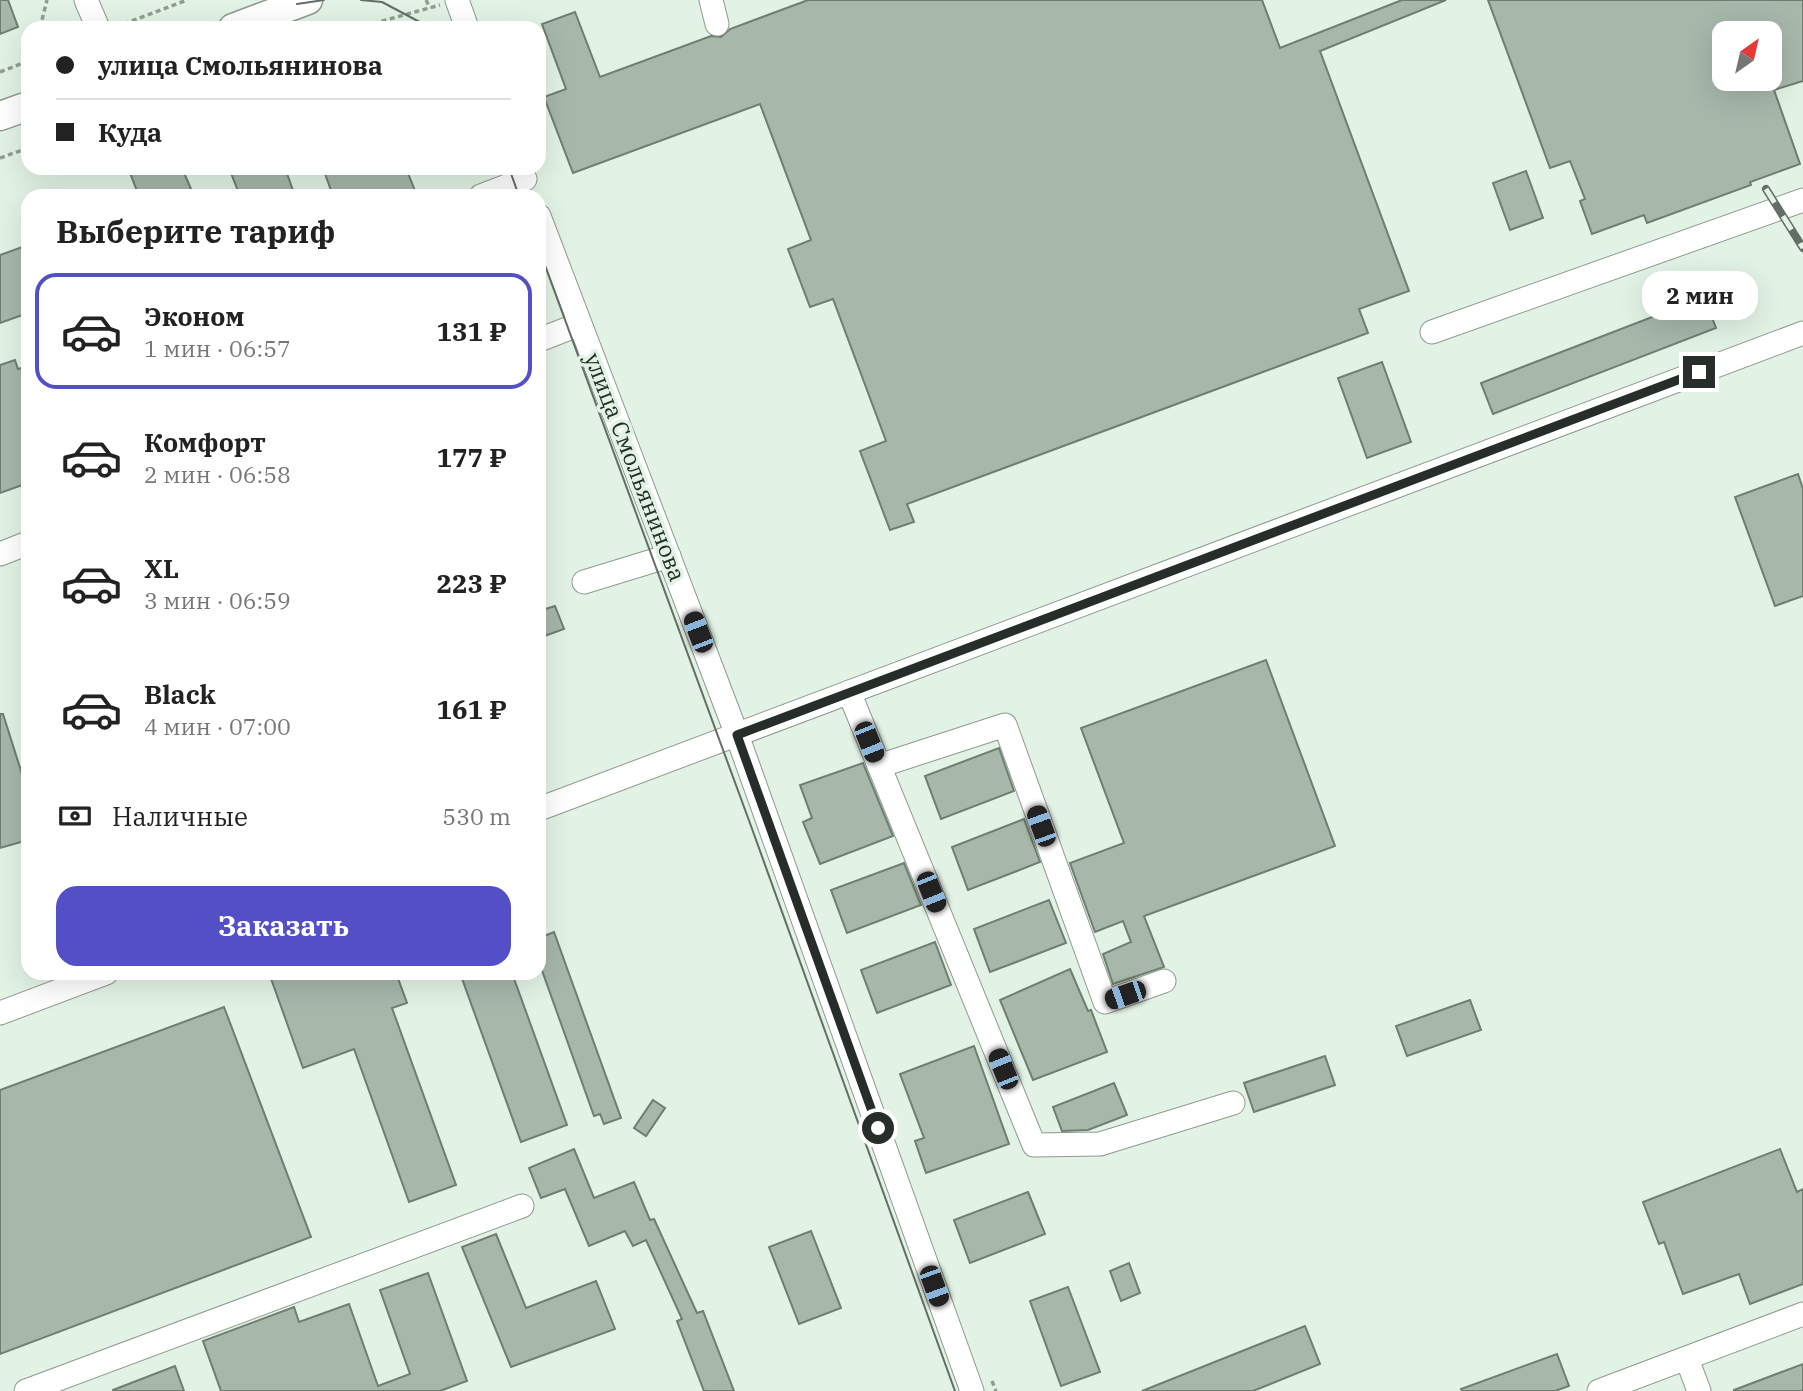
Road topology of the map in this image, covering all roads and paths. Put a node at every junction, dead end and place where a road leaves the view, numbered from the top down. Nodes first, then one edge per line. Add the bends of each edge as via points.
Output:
1 (47, 0) edge
2 (86, 0) edge
3 (187, 0) edge
4 (426, 0) edge
5 (711, 0) edge
6 (301, 1) edge
7 (450, 2) edge
8 (430, 8) junction
9 (42, 21) edge
10 (95, 21) edge
11 (132, 21) edge
12 (251, 21) edge
13 (383, 21) edge
14 (462, 21) edge
15 (716, 24) dead end
16 (21, 64) edge
17 (0, 72) edge
18 (21, 108) edge
19 (0, 116) edge
20 (21, 150) edge
21 (0, 158) edge
22 (526, 181) edge
23 (502, 189) edge
24 (1803, 200) edge
25 (546, 234) edge
26 (580, 324) junction
27 (1432, 332) dead end
28 (1803, 333) edge
29 (546, 337) edge
30 (21, 546) edge
31 (0, 554) edge
32 (669, 555) junction
33 (584, 582) dead end
34 (849, 692) junction
35 (737, 735) junction
36 (879, 766) junction
37 (546, 806) edge
38 (87, 980) edge
39 (1164, 981) dead end
40 (0, 1013) edge
41 (1233, 1103) dead end
42 (522, 1206) dead end
43 (1803, 1314) edge
44 (1686, 1359) junction
45 (26, 1391) edge
46 (972, 1391) edge
47 (1599, 1391) edge
48 (1699, 1391) edge

1 - 9 path
2 - 10 street
3 - 11 path
4 - 8 path
5 - 15 street
6 - 12 main road
7 - 8 path
7 - 14 street
8 - 13 path
16 - 17 path
18 - 19 main road
20 - 21 path
22 - 23 street
24 - 27 street
25 - 26 street, улица Смольянинова
26 - 29 street
26 - 32 street, улица Смольянинова
28 - 34 street
30 - 31 street
32 - 33 street
32 - 35 street, улица Смольянинова
34 - 35 street
34 - 36 street
35 - 37 street
35 - 46 street, улица Смольянинова
36 - 39 street via 1005,725 1105,1002
36 - 41 street via 1034,1144 1100,1144
38 - 40 street
42 - 45 street
43 - 44 street
44 - 47 street
44 - 48 street

